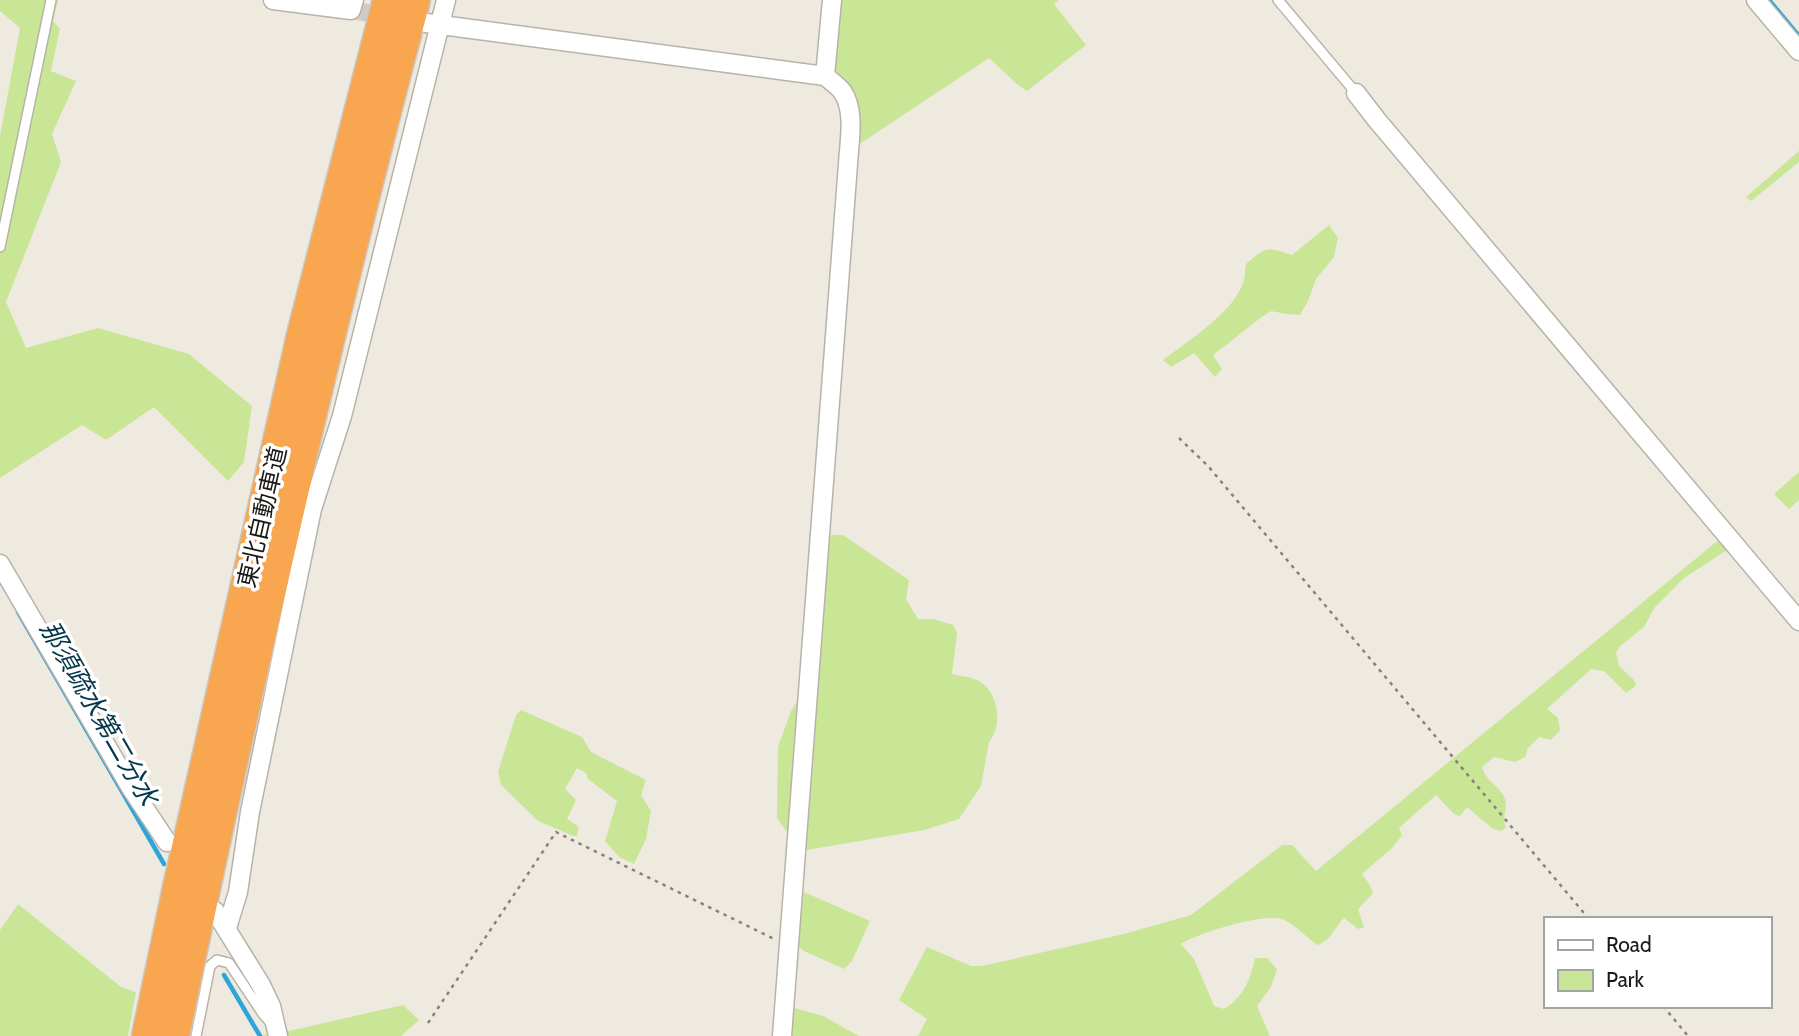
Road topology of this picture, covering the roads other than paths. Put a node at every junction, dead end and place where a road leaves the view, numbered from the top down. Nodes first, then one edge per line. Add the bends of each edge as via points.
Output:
1 (51, 0) edge
2 (273, 0) edge
3 (354, 0) tunnel mouth
4 (389, 0) edge
5 (446, 0) edge
6 (832, 0) edge
7 (1278, 0) edge
8 (1756, 0) edge
9 (426, 16) edge
10 (1799, 51) edge
11 (825, 76) junction
12 (1356, 93) joint
13 (0, 247) edge
14 (1, 568) edge
15 (1799, 621) edge
16 (167, 842) dead end
17 (215, 911) dead end
18 (227, 928) junction
19 (277, 1031) edge
20 (148, 1036) edge
21 (173, 1036) edge
22 (196, 1036) edge
23 (782, 1036) edge

1 - 13 lane
2 - 3 street via 351,10
4 - 20 highway, 東北自動車道 via 303,335
5 - 9 street
6 - 11 street
7 - 12 lane
8 - 10 street
9 - 11 street
9 - 18 street via 342,416 312,509 238,892
9 - 21 highway, 東北自動車道 via 325,354
11 - 23 street via 846,99 850,130
12 - 15 street
14 - 16 street
17 - 18 street
18 - 19 street via 261,985
19 - 22 lane via 229,963 217,960 210,965

